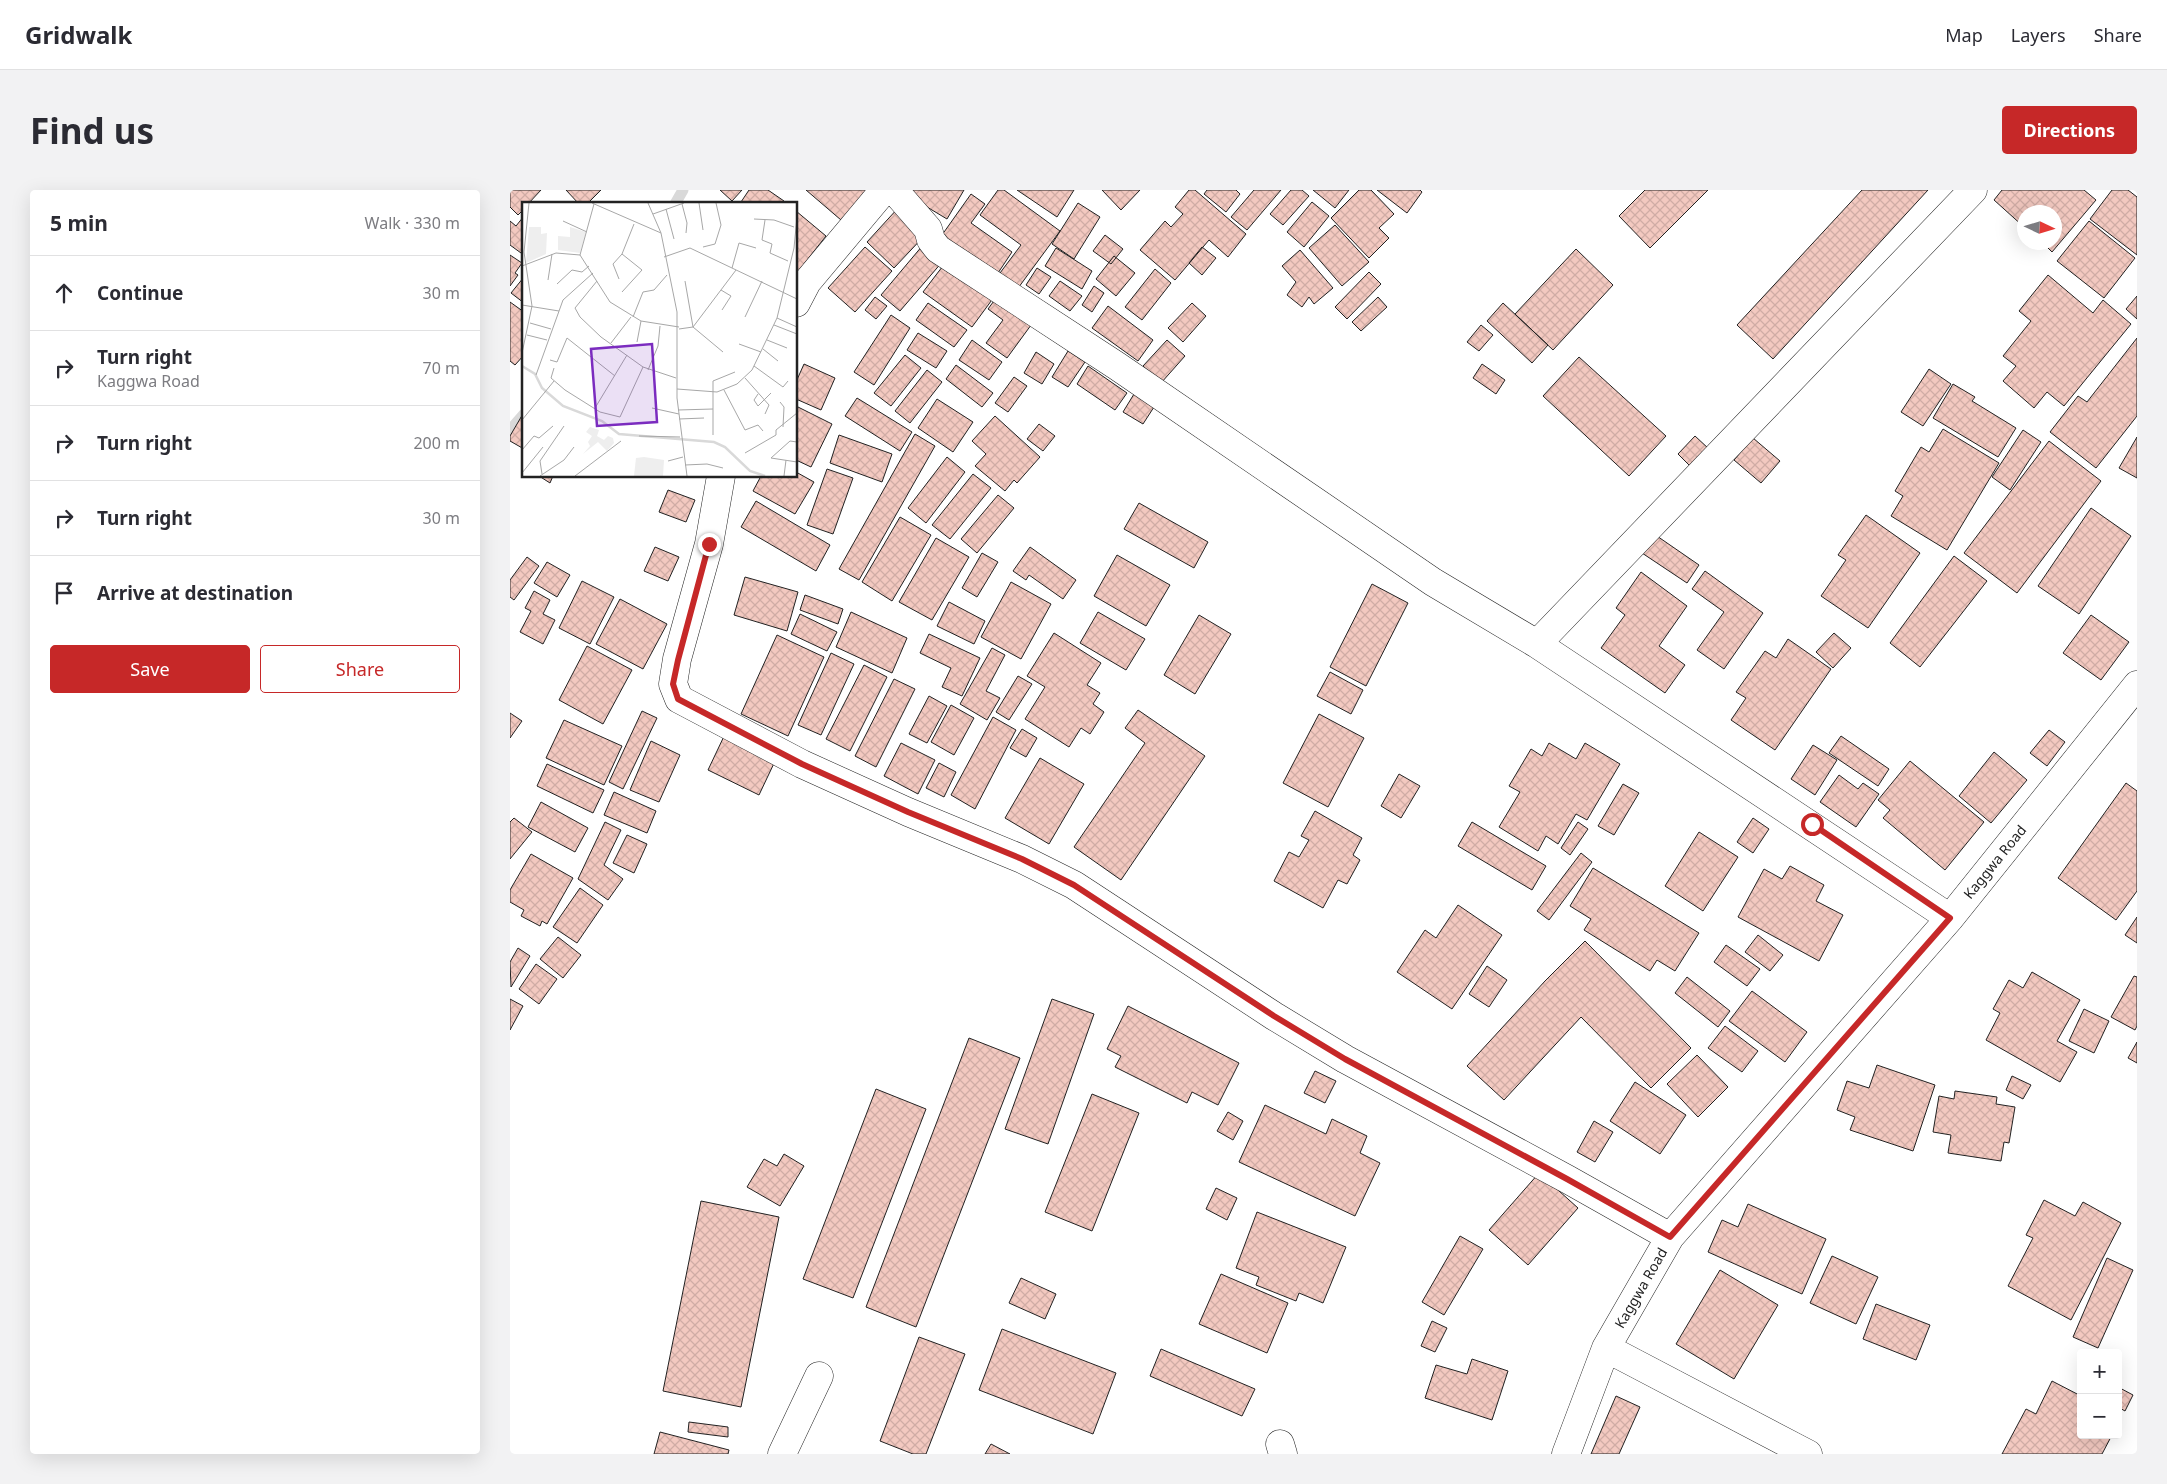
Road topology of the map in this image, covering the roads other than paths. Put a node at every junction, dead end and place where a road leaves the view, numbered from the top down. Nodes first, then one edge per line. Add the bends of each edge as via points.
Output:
1 (884, 190) edge
2 (894, 190) edge
3 (1973, 190) edge
4 (798, 300) edge
5 (721, 478) edge
6 (1537, 644) junction
7 (2137, 685) edge
8 (1950, 918) junction
9 (1670, 1237) junction
10 (1606, 1348) junction
11 (819, 1376) dead end
12 (782, 1454) edge
13 (1566, 1454) edge
14 (1808, 1454) edge

1 - 4 street via 807,282
2 - 6 street via 928,229 938,249 1117,366 1433,582
3 - 6 street
5 - 9 street via 709,544 673,684 678,699 802,764 1022,859 1074,885 1345,1059
6 - 8 street
7 - 8 street, Kaggwa Road
8 - 9 street, Kaggwa Road
9 - 10 street, Kaggwa Road
10 - 13 street, Kaggwa Road
10 - 14 street
11 - 12 street

